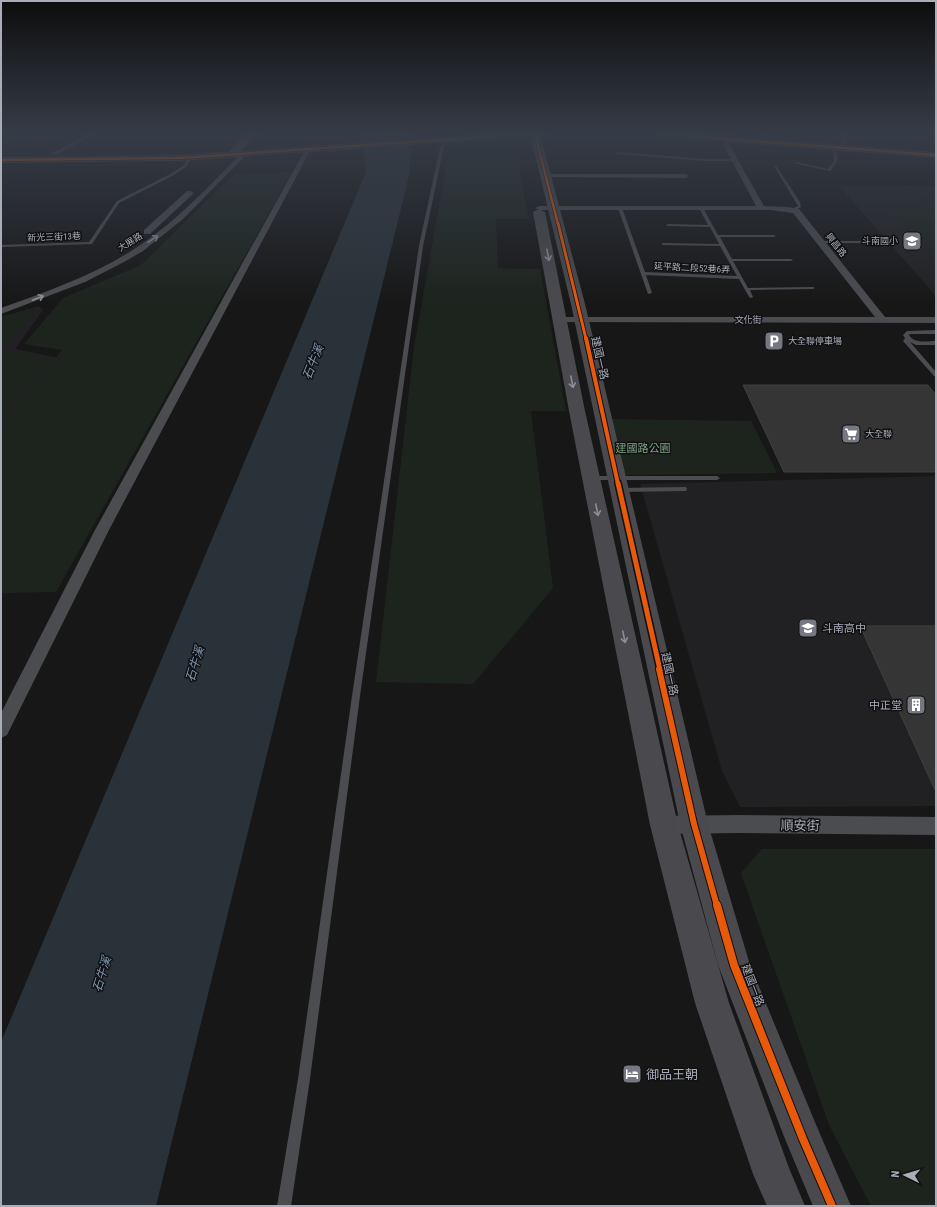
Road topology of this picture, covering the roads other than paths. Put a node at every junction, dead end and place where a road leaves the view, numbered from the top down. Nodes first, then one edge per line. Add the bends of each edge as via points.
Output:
1 (141, 190) edge
2 (193, 190) edge
3 (204, 190) edge
4 (286, 190) edge
5 (433, 190) edge
6 (540, 190) edge
7 (544, 190) edge
8 (751, 190) edge
9 (790, 190) edge
10 (545, 208) junction
11 (620, 208) junction
12 (701, 208) junction
13 (761, 208) junction
14 (792, 210) junction
15 (668, 225) dead end
16 (711, 226) junction
17 (717, 236) junction
18 (774, 236) dead end
19 (139, 237) dead end
20 (821, 242) junction
21 (862, 242) dead end
22 (663, 244) dead end
23 (722, 245) junction
24 (1, 246) edge
25 (107, 258) dead end
26 (730, 260) junction
27 (791, 260) dead end
28 (643, 273) junction
29 (740, 278) junction
30 (813, 288) dead end
31 (746, 289) junction
32 (650, 293) dead end
33 (751, 297) dead end
34 (1, 303) edge
35 (1, 311) edge
36 (571, 320) junction
37 (882, 320) junction
38 (936, 320) edge
39 (936, 332) edge
40 (908, 339) junction
41 (936, 343) edge
42 (936, 374) edge
43 (591, 478) junction
44 (717, 478) dead end
45 (618, 484) junction
46 (684, 489) dead end
47 (1, 730) edge
48 (694, 824) junction
49 (664, 825) junction
50 (936, 826) edge
51 (284, 1206) edge
52 (786, 1206) edge
53 (832, 1206) edge

1 - 24 lane, 新光三街13巷 via 118,202 90,243
2 - 19 street, 大展路
35 -> 3 street, 大展路 via 40,298 122,259 156,237
4 - 47 street via 102,530
5 - 51 lane via 421,246
6 - 10 street, 建國一路
7 - 10 street, 建國一路
8 - 13 street
9 - 14 lane via 800,206
10 - 11 street
10 - 36 street, 建國一路
11 - 12 street
11 - 28 lane
12 - 13 street
12 - 16 lane
13 - 14 street
14 - 20 street, 興昌路 via 796,211
15 - 16 lane
16 - 17 lane
17 - 18 lane
17 - 23 lane
20 - 21 lane
20 - 37 street, 興昌路
22 - 23 lane
23 - 26 lane
25 - 34 street, 大展路 via 54,283
26 - 27 lane
26 - 29 lane
28 - 29 lane, 延平路二段52巷6弄
28 - 32 lane
29 - 31 lane
30 - 31 lane
31 - 33 lane
36 - 37 street, 文化街
36 -> 43 street, 建國一路
36 - 45 street, 建國一路
37 - 38 street, 文化街
39 - 40 lane via 909,332 906,335
40 - 41 lane via 916,343
40 - 42 lane via 906,341
43 - 45 lane
43 -> 49 street, 建國一路
44 - 45 lane
45 - 46 lane
45 - 48 street, 建國一路
48 - 49 street, 順安街
48 - 50 street, 順安街
48 - 53 street, 建國一路 via 734,965
49 - 52 street, 建國一路 via 712,1003 772,1174

